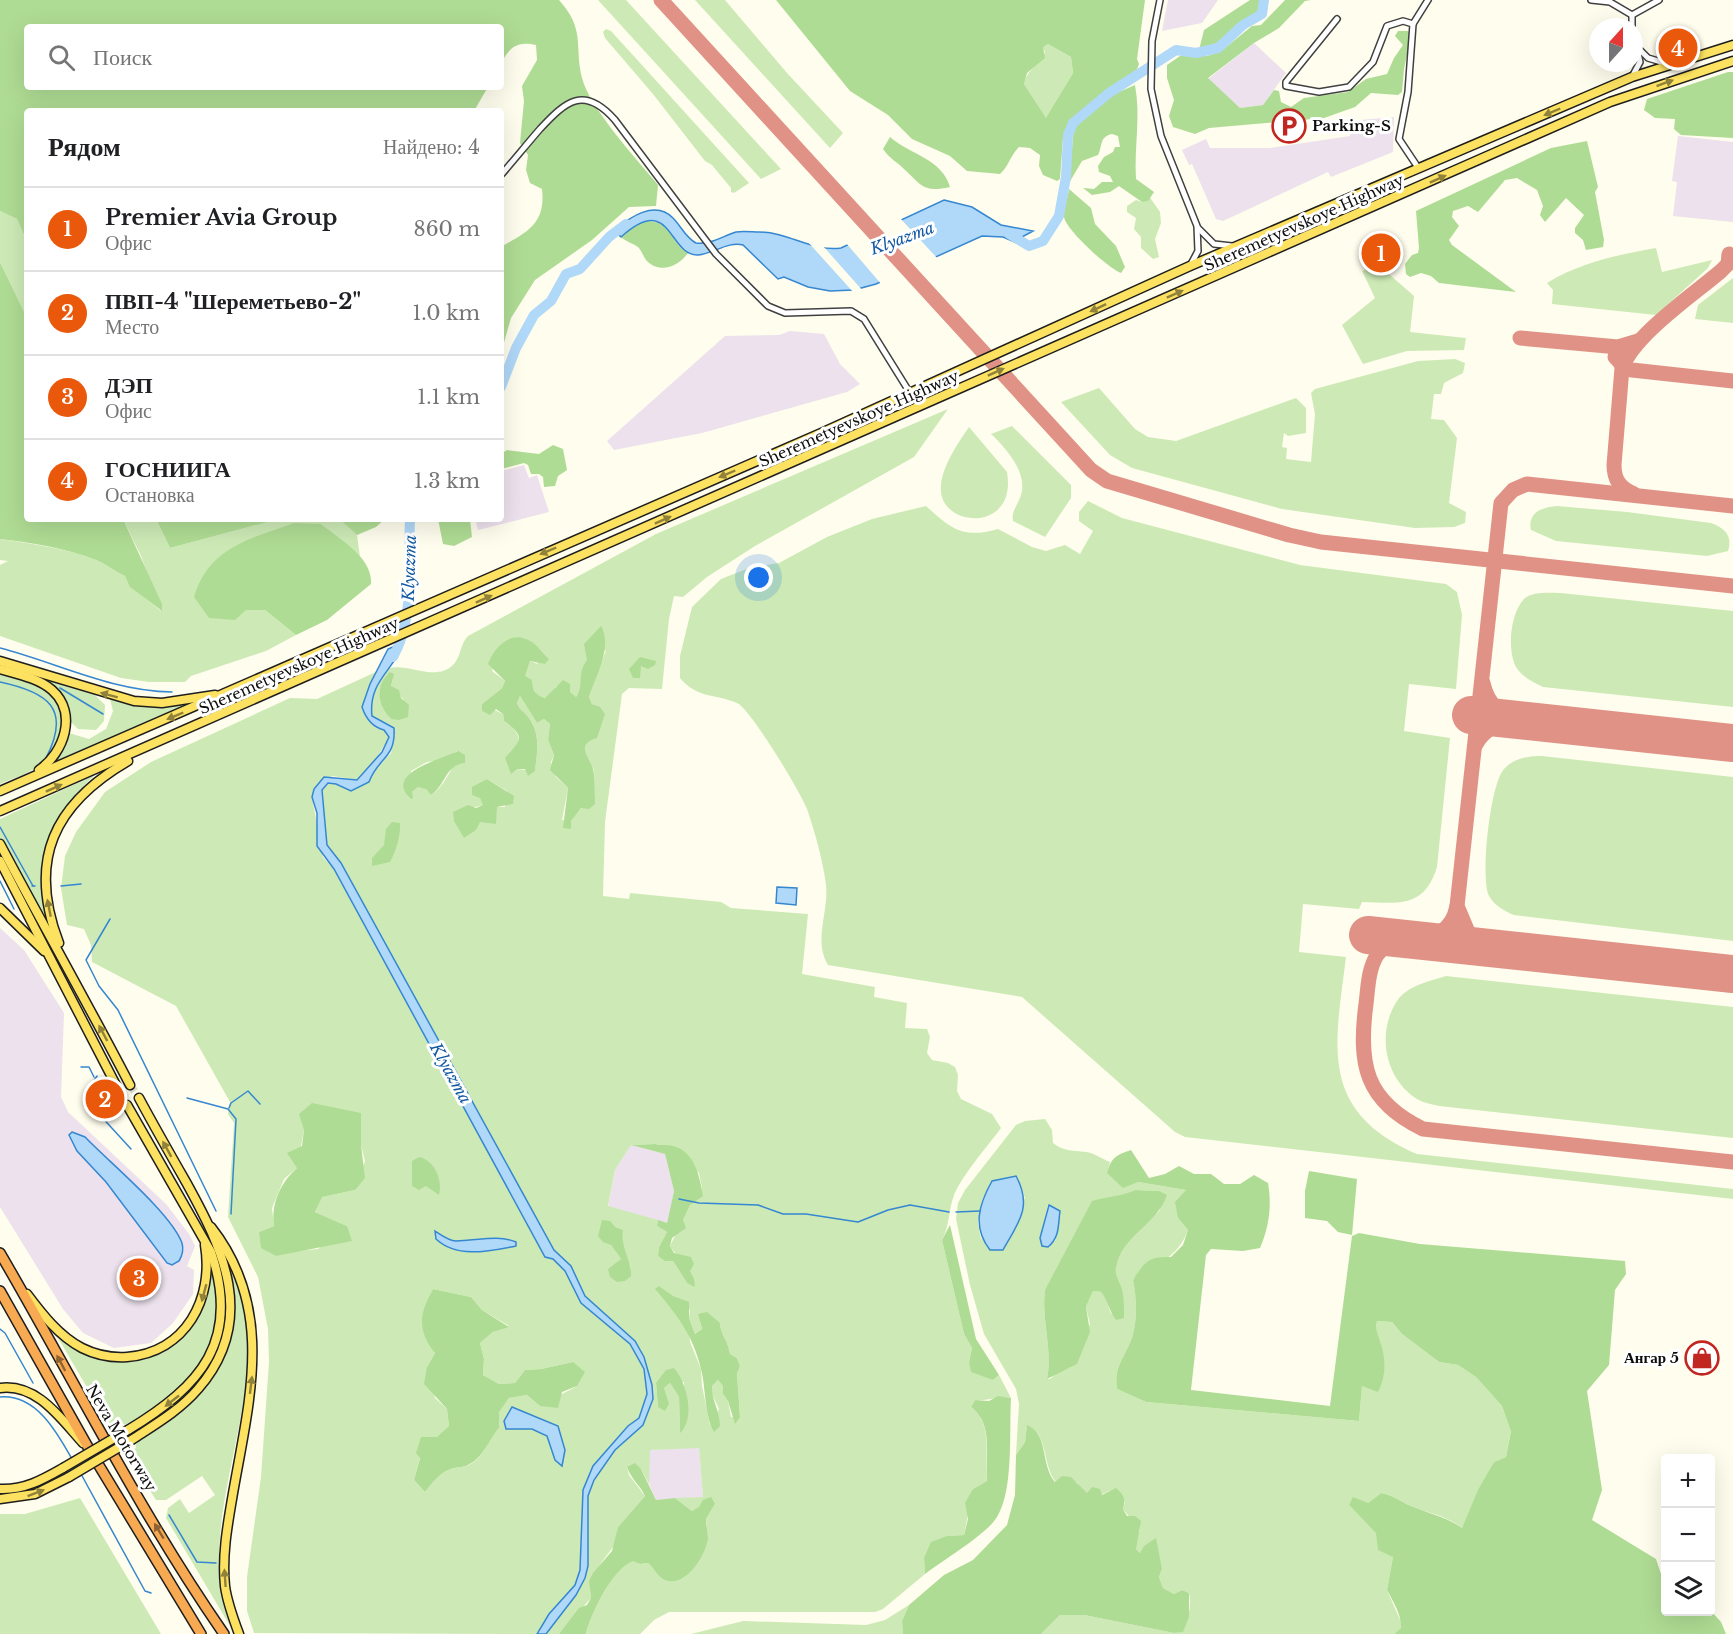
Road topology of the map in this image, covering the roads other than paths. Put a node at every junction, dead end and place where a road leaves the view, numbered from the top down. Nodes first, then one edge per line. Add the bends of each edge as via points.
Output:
1 (1160, 0) edge
2 (1428, 0) edge
3 (1591, 0) edge
4 (1659, 0) edge
5 (1632, 15) joint
6 (1337, 19) dead end
7 (1413, 24) junction
8 (1733, 45) edge
9 (1643, 53) edge
10 (1733, 61) edge
11 (1668, 64) junction
12 (1635, 72) edge
13 (1632, 77) junction
14 (1605, 88) junction
15 (1610, 102) junction
16 (1419, 169) junction
17 (504, 172) edge
18 (1197, 226) junction
19 (1237, 246) junction
20 (1190, 266) junction
21 (910, 393) junction
22 (819, 434) junction
23 (826, 448) junction
24 (0, 661) edge
25 (0, 669) edge
26 (229, 693) junction
27 (157, 743) junction
28 (20, 783) junction
29 (0, 791) edge
30 (0, 811) edge
31 (0, 844) edge
32 (0, 861) edge
33 (0, 908) edge
34 (53, 960) junction
35 (67, 963) junction
36 (130, 1085) tunnel mouth
37 (119, 1091) tunnel mouth
38 (139, 1098) tunnel mouth
39 (127, 1105) dead end
40 (211, 1227) junction
41 (203, 1235) junction
42 (0, 1252) edge
43 (16, 1280) junction
44 (0, 1292) edge
45 (0, 1388) edge
46 (89, 1449) junction
47 (0, 1489) edge
48 (0, 1499) edge
49 (201, 1634) edge
50 (224, 1634) edge
51 (239, 1634) edge

1 - 18 street via 1151,54 1151,89 1161,136
2 - 7 street
3 - 5 street via 1610,2
4 - 5 street
6 - 7 street via 1286,86 1319,92 1349,87 1373,62 1387,26 1403,21
7 - 16 street via 1400,139
8 - 11 main road, Sheremetyevskoye Highway
9 - 11 street
15 -> 10 main road, Sheremetyevskoye Highway
11 - 13 main road, Sheremetyevskoye Highway
12 - 13 street
13 - 14 main road, Sheremetyevskoye Highway
14 - 15 street via 1612,88 1616,94
14 -> 16 main road, Sheremetyevskoye Highway
23 -> 15 main road, Sheremetyevskoye Highway
16 - 19 main road, Sheremetyevskoye Highway
17 - 21 street via 562,106 572,101 598,104 615,120 716,254 768,306 785,313 852,311 864,319
18 - 19 street via 1214,244
18 - 20 street via 1198,251
19 - 20 main road, Sheremetyevskoye Highway
20 -> 21 main road, Sheremetyevskoye Highway
21 - 22 main road, Sheremetyevskoye Highway
22 - 23 street via 815,443
22 -> 26 main road, Sheremetyevskoye Highway
27 -> 23 main road, Sheremetyevskoye Highway
26 -> 24 main road via 162,703 134,701
25 - 28 main road via 52,690 65,717 58,751 47,765
26 -> 28 main road, Sheremetyevskoye Highway
30 -> 27 main road, Sheremetyevskoye Highway
35 -> 27 main road via 46,894 47,864 56,832 64,816 89,787
28 - 29 main road, Sheremetyevskoye Highway
31 - 35 main road
32 - 34 main road
33 - 34 main road
34 - 37 main road
36 -> 35 main road
40 -> 38 main road
39 - 41 main road
48 -> 40 main road, bridge via 35,1494 69,1477 188,1400 208,1377 220,1353 230,1314 225,1260
51 -> 40 main road via 225,1587 225,1537 250,1391 253,1344 243,1283 226,1246
41 -> 43 main road via 207,1281 198,1311 179,1336 149,1353 103,1356 83,1349 41,1312
41 -> 47 main road, bridge via 220,1288 218,1330 200,1372 182,1393 128,1430 31,1485
42 - 43 highway, Neva Motorway
50 -> 43 highway, Neva Motorway via 76,1390
44 - 46 highway, Neva Motorway
45 - 46 main road via 26,1390 42,1400
46 - 49 highway, Neva Motorway

